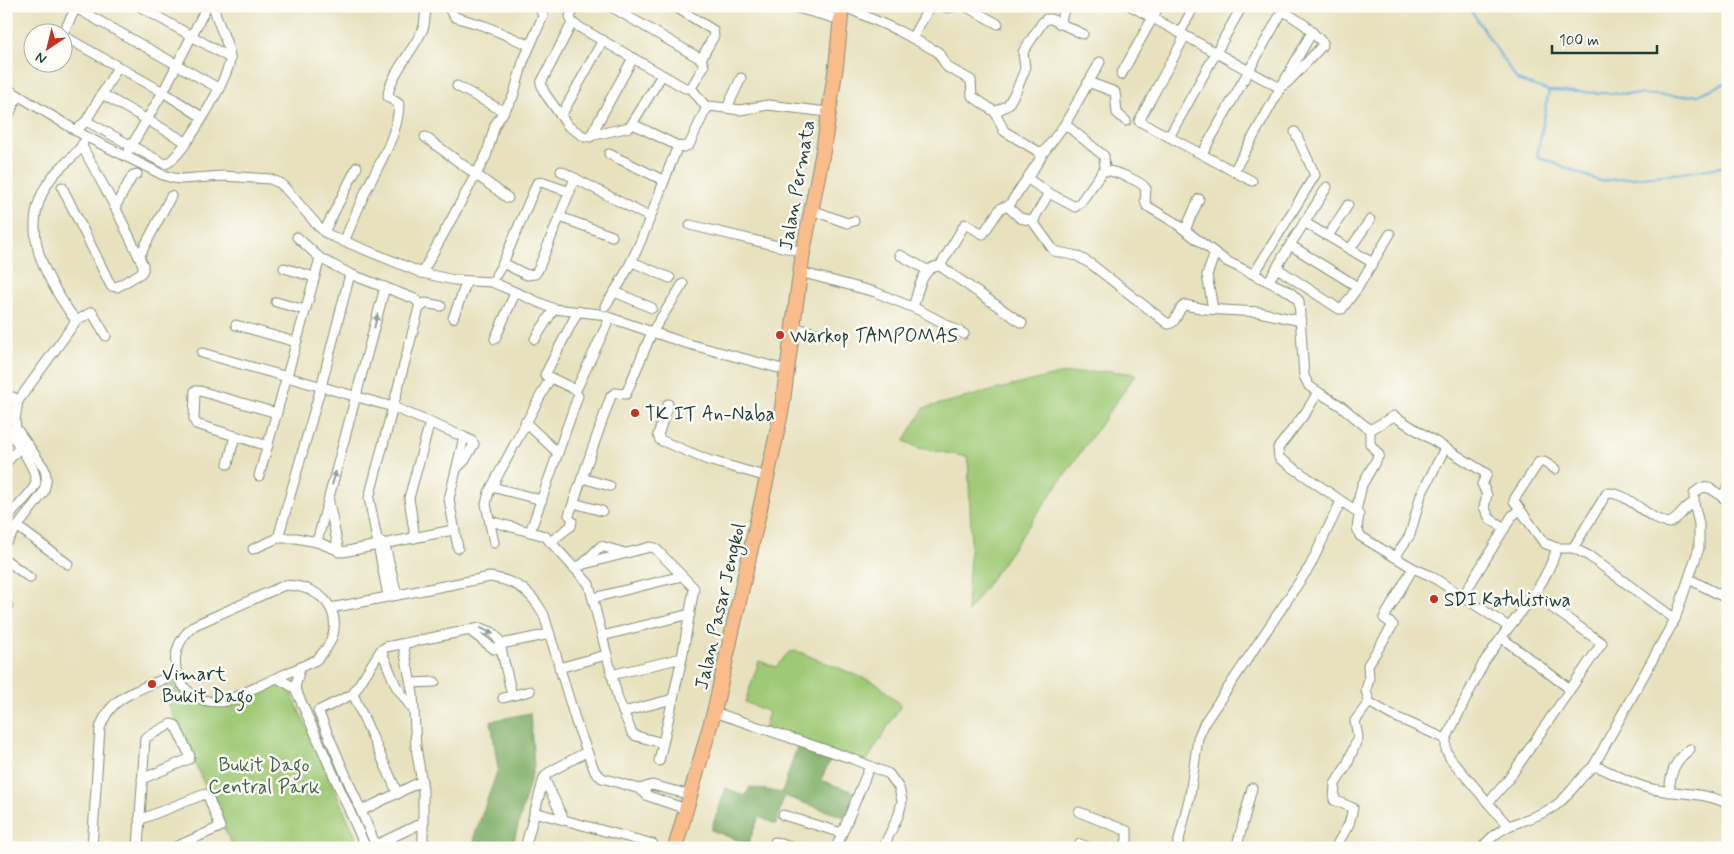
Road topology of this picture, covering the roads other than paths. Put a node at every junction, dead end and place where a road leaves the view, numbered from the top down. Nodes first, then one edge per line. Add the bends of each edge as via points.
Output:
1 (139, 6) edge
2 (427, 6) edge
3 (447, 6) edge
4 (539, 6) edge
5 (576, 6) edge
6 (610, 6) edge
7 (674, 6) edge
8 (790, 6) edge
9 (930, 6) edge
10 (942, 6) edge
11 (955, 6) edge
12 (965, 6) edge
13 (1065, 6) edge
14 (1130, 6) edge
15 (1159, 6) edge
16 (1194, 6) edge
17 (1242, 6) edge
18 (76, 7) edge
19 (210, 8) edge
20 (1280, 8) edge
21 (842, 11) edge
22 (1153, 18) junction
23 (572, 23) junction
24 (998, 24) dead end
25 (1060, 24) junction
26 (1312, 32) junction
27 (1083, 34) dead end
28 (1183, 35) junction
29 (193, 36) junction
30 (912, 38) junction
31 (603, 40) junction
32 (529, 45) junction
33 (1215, 53) junction
34 (230, 58) junction
35 (633, 58) junction
36 (701, 59) junction
37 (1100, 62) dead end
38 (178, 64) junction
39 (118, 67) junction
40 (1249, 71) junction
41 (662, 75) junction
42 (1121, 75) dead end
43 (741, 78) dead end
44 (1088, 82) junction
45 (457, 86) dead end
46 (1280, 87) junction
47 (6, 88) edge
48 (691, 88) junction
49 (220, 89) junction
50 (163, 92) junction
51 (102, 94) junction
52 (18, 95) junction
53 (707, 108) junction
54 (727, 108) junction
55 (503, 111) junction
56 (828, 112) junction
57 (995, 112) junction
58 (562, 116) junction
59 (202, 117) junction
60 (147, 120) junction
61 (6, 121) edge
62 (86, 121) junction
63 (1126, 121) dead end
64 (1065, 124) junction
65 (638, 126) dead end
66 (76, 131) junction
67 (1295, 132) dead end
68 (85, 136) junction
69 (590, 136) junction
70 (425, 137) dead end
71 (1169, 137) junction
72 (186, 142) junction
73 (82, 146) junction
74 (678, 146) junction
75 (132, 147) junction
76 (610, 154) dead end
77 (1202, 154) junction
78 (125, 156) junction
79 (1041, 156) junction
80 (357, 167) dead end
81 (1106, 170) junction
82 (562, 171) dead end
83 (1234, 171) junction
84 (137, 174) dead end
85 (476, 175) junction
86 (575, 178) junction
87 (1028, 179) junction
88 (663, 180) junction
89 (1252, 181) dead end
90 (62, 186) dead end
91 (1327, 187) dead end
92 (570, 192) junction
93 (1049, 193) junction
94 (171, 196) dead end
95 (508, 198) dead end
96 (1199, 199) dead end
97 (1348, 205) dead end
98 (115, 207) junction
99 (1008, 207) junction
100 (812, 210) junction
101 (560, 217) junction
102 (649, 218) junction
103 (1370, 220) dead end
104 (854, 221) dead end
105 (1034, 221) junction
106 (1304, 222) junction
107 (690, 225) dead end
108 (1185, 230) junction
109 (324, 232) junction
110 (1390, 234) dead end
111 (297, 236) dead end
112 (612, 236) dead end
113 (1328, 236) junction
114 (344, 242) junction
115 (1290, 245) junction
116 (1350, 250) junction
117 (803, 252) junction
118 (1215, 253) junction
119 (900, 255) dead end
120 (139, 257) junction
121 (320, 258) junction
122 (632, 262) junction
123 (502, 263) junction
124 (1373, 263) junction
125 (940, 266) junction
126 (284, 268) dead end
127 (1276, 268) junction
128 (927, 270) junction
129 (800, 272) junction
130 (422, 273) junction
131 (350, 274) junction
132 (1254, 274) junction
133 (496, 275) dead end
134 (314, 277) junction
135 (670, 278) dead end
136 (467, 281) junction
137 (1269, 281) junction
138 (683, 284) dead end
139 (385, 287) junction
140 (1358, 287) junction
141 (615, 292) junction
142 (515, 293) junction
143 (276, 302) dead end
144 (441, 306) dead end
145 (605, 306) dead end
146 (421, 307) junction
147 (913, 307) junction
148 (652, 308) dead end
149 (554, 309) junction
150 (1212, 309) junction
151 (305, 310) junction
152 (578, 311) junction
153 (453, 318) dead end
154 (610, 318) junction
155 (76, 321) junction
156 (1301, 321) junction
157 (1022, 323) dead end
158 (236, 326) dead end
159 (792, 327) junction
160 (652, 332) junction
161 (964, 334) dead end
162 (106, 336) dead end
163 (829, 336) dead end
164 (495, 339) dead end
165 (536, 339) dead end
166 (296, 342) junction
167 (202, 353) dead end
168 (786, 370) junction
169 (286, 378) junction
170 (548, 382) dead end
171 (320, 387) junction
172 (1318, 392) junction
173 (578, 396) dead end
174 (12, 397) edge
175 (357, 398) junction
176 (668, 404) dead end
177 (393, 407) junction
178 (6, 408) edge
179 (277, 413) junction
180 (430, 422) junction
181 (526, 422) junction
182 (6, 427) edge
183 (1370, 430) junction
184 (235, 436) junction
185 (268, 446) junction
186 (20, 447) junction
187 (1446, 448) junction
188 (558, 453) junction
189 (6, 463) edge
190 (228, 464) dead end
191 (1555, 470) dead end
192 (259, 476) dead end
193 (768, 477) junction
194 (582, 478) junction
195 (610, 486) dead end
196 (492, 487) junction
197 (1728, 487) edge
198 (329, 499) junction
199 (1725, 499) edge
200 (542, 500) junction
201 (1340, 501) junction
202 (1694, 503) junction
203 (574, 504) junction
204 (1519, 510) junction
205 (602, 511) dead end
206 (1356, 511) junction
207 (10, 516) dead end
208 (490, 522) junction
209 (18, 527) junction
210 (1504, 528) junction
211 (454, 530) junction
212 (530, 532) junction
213 (278, 538) junction
214 (415, 538) junction
215 (6, 542) edge
216 (317, 542) junction
217 (550, 542) junction
218 (380, 543) junction
219 (494, 543) dead end
220 (458, 548) dead end
221 (1557, 548) junction
222 (1573, 548) junction
223 (253, 549) dead end
224 (339, 552) junction
225 (626, 553) junction
226 (1395, 557) junction
227 (6, 560) edge
228 (68, 564) dead end
229 (577, 566) junction
230 (1413, 568) junction
231 (682, 576) junction
232 (30, 578) dead end
233 (1689, 580) junction
234 (392, 595) junction
235 (1534, 595) junction
236 (1463, 596) junction
237 (592, 598) junction
238 (1728, 599) edge
239 (331, 608) junction
240 (690, 614) junction
241 (1675, 619) junction
242 (1509, 628) junction
243 (469, 630) junction
244 (550, 634) junction
245 (602, 636) junction
246 (1502, 638) junction
247 (403, 644) junction
248 (501, 645) junction
249 (381, 650) junction
250 (606, 655) junction
251 (682, 658) junction
252 (300, 668) junction
253 (559, 668) junction
254 (176, 674) junction
255 (612, 675) junction
256 (276, 678) junction
257 (435, 682) dead end
258 (412, 683) junction
259 (295, 688) junction
260 (1570, 689) junction
261 (530, 691) dead end
262 (353, 694) junction
263 (673, 699) junction
264 (1369, 702) junction
265 (414, 711) junction
266 (623, 712) junction
267 (714, 712) junction
268 (1446, 739) junction
269 (663, 743) junction
270 (1690, 749) dead end
271 (586, 752) junction
272 (659, 761) dead end
273 (870, 766) junction
274 (1593, 767) junction
275 (544, 778) junction
276 (142, 779) junction
277 (422, 781) junction
278 (1252, 788) dead end
279 (640, 789) junction
280 (1669, 792) junction
281 (398, 794) junction
282 (691, 795) junction
283 (1488, 803) junction
284 (1728, 804) edge
285 (686, 808) junction
286 (361, 811) junction
287 (534, 812) junction
288 (1079, 812) dead end
289 (783, 815) dead end
290 (139, 820) junction
291 (564, 820) junction
292 (424, 822) junction
293 (1507, 825) junction
294 (842, 833) junction
295 (775, 842) dead end
296 (1728, 842) edge
297 (641, 844) edge
298 (653, 844) dead end
299 (1080, 844) dead end
300 (377, 846) edge
301 (92, 848) edge
302 (138, 848) edge
303 (173, 848) edge
304 (366, 848) edge
305 (423, 848) edge
306 (525, 848) edge
307 (675, 848) edge
308 (794, 848) edge
309 (836, 848) edge
310 (883, 848) edge
311 (1090, 848) edge
312 (1124, 848) edge
313 (1177, 848) edge
314 (1240, 848) edge
315 (1335, 848) edge
316 (1482, 848) edge
317 (1726, 848) edge

1 - 29 street
2 - 114 street via 424,24 388,92 388,97 399,104 396,124 382,163
3 - 32 street via 455,17
4 - 32 street via 543,16
5 - 23 street via 570,16
6 - 36 street
7 - 36 street via 713,30 714,36
8 - 21 street
9 - 30 street
10 - 11 street
12 - 24 street
13 - 25 street
14 - 22 street
15 - 22 street
16 - 28 street
17 - 33 street
18 - 38 street
18 - 39 street via 64,35
19 - 29 street
19 - 34 street
20 - 26 street
20 - 40 street
21 - 30 street via 878,20
21 - 56 main road, Jalan Permata
22 - 28 street
22 - 42 street
23 - 31 street
23 - 58 street via 541,84
25 - 27 street
25 - 57 street via 1051,19 1042,23 1023,52 1025,69 1017,89 1008,104
26 - 46 street
26 - 46 street via 1323,43 1321,47 1289,82
28 - 33 street
28 - 71 street via 1139,121
29 - 34 street
29 - 38 street
30 - 57 street via 940,54 949,68 971,80 973,98
31 - 35 street
31 - 58 street
32 - 55 street via 512,97
33 - 40 street
33 - 71 street
34 - 49 street
35 - 41 street
35 - 69 street
36 - 48 street via 704,66
37 - 44 street
38 - 49 street
38 - 50 street
39 - 50 street
39 - 51 street
40 - 46 street
40 - 77 street
41 - 48 street
41 - 69 street via 633,125
43 - 54 street
44 - 63 street via 1115,92 1117,113
44 - 64 street
45 - 55 street
46 - 83 street
47 - 52 street
48 - 53 street
49 - 59 street
50 - 59 street
50 - 60 street
51 - 60 street
51 - 62 street
52 - 61 street
52 - 66 street
53 - 54 street via 713,105
53 - 74 street via 689,145
54 - 56 street via 740,110 768,105
55 - 85 street
56 - 100 main road, Jalan Permata
57 - 79 street via 1004,131
58 - 69 street via 568,126 581,136
59 - 72 street
60 - 72 street
60 - 75 street
62 - 66 street
62 - 75 street
64 - 79 street
64 - 81 street via 1104,156
65 - 74 street
66 - 68 street
67 - 132 street via 1315,175
68 - 73 street
68 - 78 street
70 - 85 street
71 - 77 street
72 - 75 street via 168,164
73 - 98 street
73 - 155 street via 52,177 35,218 40,259 54,289
74 - 88 street
75 - 78 street
76 - 88 street
77 - 83 street
78 - 109 street via 173,178 261,177 276,181
79 - 87 street
80 - 109 street
81 - 93 street via 1100,173 1075,207
81 - 108 street via 1143,185 1147,206
82 - 86 street
83 - 89 street
84 - 98 street via 133,175
85 - 95 street
85 - 130 street
86 - 92 street
86 - 102 street
87 - 93 street
87 - 99 street
88 - 102 street
90 - 120 street via 111,286 117,287 143,270
91 - 106 street
92 - 101 street
92 - 123 street via 536,183
93 - 105 street
94 - 120 street
96 - 108 street
97 - 113 street
98 - 120 street
99 - 105 street via 1020,218
99 - 125 street via 1000,209 983,234 964,225
100 - 104 street via 847,223
100 - 117 main road, Jalan Permata
101 - 112 street
101 - 123 street via 535,274 527,274
102 - 122 street
103 - 116 street
105 - 150 street via 1054,251 1082,259 1168,324 1174,321 1181,306
106 - 113 street
106 - 115 street
107 - 117 street
108 - 118 street
109 - 114 street
110 - 124 street
111 - 121 street
113 - 116 street
114 - 130 street
115 - 127 street
115 - 140 street
116 - 124 street
117 - 129 main road, Jalan Permata
118 - 132 street
118 - 150 street via 1207,275
119 - 128 street
121 - 131 street
121 - 134 street
122 - 135 street
122 - 141 street
123 - 133 street
124 - 140 street
125 - 128 street
125 - 157 street
126 - 134 street
127 - 137 street
127 - 140 street via 1339,309 1344,308
128 - 147 street
129 - 147 street via 875,292
129 - 159 main road, Jalan Permata
130 - 136 street
131 - 139 street
131 - 171 street
132 - 137 street
134 - 151 street
136 - 142 street via 492,282
136 - 153 street
137 - 156 street via 1296,297
138 - 160 street
139 - 146 street via 419,301
175 -> 139 street
141 - 145 street
141 - 148 street
142 - 149 street
142 - 164 street
143 - 151 street
144 - 146 street via 425,303
146 - 177 street
147 - 161 street
149 - 152 street
149 - 165 street
150 - 156 street via 1259,312
151 - 166 street
152 - 154 street
152 - 154 street via 545,375 576,390
154 - 160 street
155 - 162 street via 92,312
155 - 174 street
156 - 172 street via 1304,376 1308,386
158 - 166 street
159 - 163 street
159 - 168 main road, Jalan Permata
160 - 168 street via 738,359
160 - 194 street via 626,394 611,396
166 - 169 street
167 - 169 street
168 - 193 main road, Jalan Pasar Jengkol
169 - 171 street
169 - 179 street
170 - 181 street
171 - 175 street
171 - 213 street
172 - 183 street
172 - 201 street via 1278,448 1278,454 1281,460
173 - 188 street
174 - 178 street
174 - 209 street via 16,428 46,475 43,493
175 - 177 street
198 -> 175 street
176 - 193 street via 658,435 660,440 708,460
177 - 180 street
177 - 218 street via 369,498
179 - 184 street via 196,391 196,424
179 - 185 street
180 - 211 street via 474,444 466,460 456,468 449,499
180 - 214 street via 409,498
181 - 188 street
181 - 196 street
182 - 186 street
183 - 187 street via 1394,416
183 - 206 street via 1370,444 1379,455 1362,485
184 - 185 street
184 - 190 street
185 - 192 street
186 - 189 street
186 - 207 street via 37,478 34,488
187 - 210 street via 1487,474 1482,484 1487,495 1484,507 1490,519
187 - 226 street via 1421,494 1410,534
188 - 200 street
191 - 204 street via 1539,462 1515,498
193 - 267 main road, Jalan Pasar Jengkol
194 - 195 street
194 - 203 street
196 - 200 street
196 - 208 street via 486,504
197 - 199 street
198 - 216 street
198 - 224 street
199 - 202 street via 1710,488 1699,488 1694,494
200 - 212 street
201 - 206 street
201 - 313 street via 1310,566 1205,722 1198,738 1190,795
202 - 222 street via 1669,523 1653,517 1619,495 1608,493
202 - 233 street via 1700,537
203 - 205 street
203 - 217 street via 571,526
204 - 210 street
204 - 221 street via 1544,543
206 - 226 street via 1360,536
208 - 212 street
208 - 219 street
209 - 215 street
209 - 228 street
210 - 236 street
211 - 214 street
211 - 220 street
212 - 217 street via 545,536
213 - 216 street
213 - 223 street
214 - 218 street
216 - 224 street
217 - 229 street
218 - 224 street
218 - 234 street
221 - 222 street
221 - 235 street
222 - 241 street via 1602,564
225 - 229 street
225 - 229 street via 601,546
225 - 231 street via 655,548
226 - 230 street
227 - 232 street
229 - 237 street via 589,584
230 - 236 street
230 - 264 street via 1384,618 1393,625 1368,665 1366,690
231 - 237 street
231 - 240 street via 694,588
233 - 238 street
233 - 241 street
234 - 239 street
234 - 244 street via 490,577 506,580 536,601
235 - 242 street
235 - 260 street via 1602,643
236 - 242 street
237 - 245 street
239 - 252 street via 334,624 329,646 316,660
239 - 254 street via 304,586 277,587 189,630 178,645
240 - 245 street
240 - 251 street
241 - 274 street
242 - 246 street
243 - 247 street
243 - 248 street via 494,649
243 -> 248 street via 485,628
244 - 248 street
244 - 253 street
245 - 250 street
246 - 260 street
246 - 268 street via 1484,662
247 - 249 street
247 - 258 street
248 - 261 street via 508,697
249 - 262 street
249 - 265 street via 396,686
250 - 253 street
250 - 255 street
251 - 255 street
251 - 263 street
252 - 256 street
252 - 259 street
253 - 271 street
254 - 256 street via 197,697 216,702
254 - 301 street via 121,699 105,716 100,728
255 - 266 street
256 - 259 street
257 - 258 street
258 - 265 street
259 - 304 street
260 - 283 street via 1508,780
262 - 281 street
262 - 286 street via 318,713
263 - 266 street
263 - 269 street
264 - 268 street
264 - 315 street via 1356,721 1358,737 1347,765 1334,784 1334,800 1352,808 1349,824
265 - 277 street
266 - 269 street via 632,733
267 - 273 street
267 - 282 main road, Jalan Pasar Jengkol
268 - 283 street via 1450,758
269 - 272 street
270 - 280 street via 1675,764
271 - 275 street
271 - 279 street via 598,776
273 - 294 street
273 - 310 street via 895,780 902,801
274 - 280 street via 1639,786
274 - 293 street via 1567,797 1554,806
275 - 287 street
275 - 291 street
276 - 276 street via 145,738 171,724 175,725 189,759
276 - 290 street
277 - 281 street
277 - 292 street
278 - 314 street via 1238,842
279 - 282 street via 652,785
279 - 285 street via 648,796
280 - 284 street via 1714,798
281 - 286 street
282 - 285 main road, Jalan Pasar Jengkol
283 - 293 street
285 - 307 main road, Jalan Pasar Jengkol
286 - 300 street
287 - 291 street
287 - 306 street
288 - 312 street via 1127,831
289 - 294 street
290 - 302 street
290 - 303 street via 207,794 220,827
291 - 297 street
292 - 300 street
292 - 305 street
293 - 316 street via 1493,834
294 - 309 street
295 - 308 street
296 - 317 street
297 - 298 street
299 - 311 street

